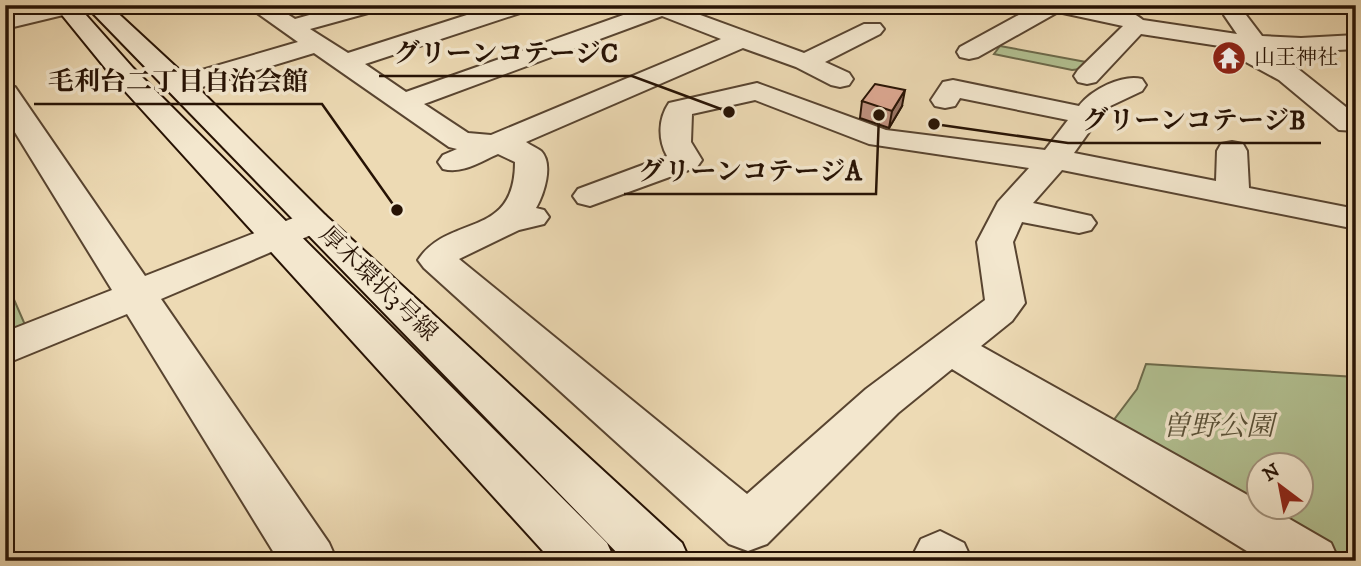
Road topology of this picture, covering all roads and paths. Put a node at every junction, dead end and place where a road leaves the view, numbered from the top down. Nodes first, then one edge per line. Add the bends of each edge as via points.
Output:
1 (257, 5) edge
2 (371, 5) edge
3 (522, 5) edge
4 (76, 6) edge
5 (1050, 6) edge
6 (657, 7) edge
7 (1232, 9) edge
8 (5, 22) edge
9 (1136, 26) junction
10 (292, 27) junction
11 (872, 29) dead end
12 (742, 39) junction
13 (1244, 42) junction
14 (1356, 42) edge
15 (317, 44) junction
16 (969, 52) dead end
17 (345, 62) junction
18 (805, 62) junction
19 (1087, 76) dead end
20 (180, 85) junction
21 (1133, 85) dead end
22 (944, 91) dead end
23 (5, 93) edge
24 (852, 97) junction
25 (403, 102) junction
26 (1087, 116) junction
27 (1349, 124) dead end
28 (489, 145) junction
29 (1232, 151) dead end
30 (454, 162) dead end
31 (1052, 162) junction
32 (1233, 194) junction
33 (590, 196) dead end
34 (1010, 209) junction
35 (1356, 219) edge
36 (1079, 223) dead end
37 (297, 228) junction
38 (136, 295) junction
39 (5, 349) edge
40 (952, 349) junction
41 (310, 561) edge
42 (588, 561) edge
43 (663, 561) edge
44 (937, 561) edge
45 (945, 561) edge
46 (1312, 561) edge

1 - 10 street
2 - 10 street
3 - 17 street
4 - 8 street
4 - 20 street, 厚木環状3号線
4 - 37 street, 厚木環状3号線 via 124,74
5 - 9 street via 1128,19
5 - 16 street
6 - 12 street
6 - 25 street
7 - 13 street
9 - 13 street
9 - 19 street
10 - 15 street
11 - 18 street
12 - 18 street
12 - 28 street
13 - 14 street
13 - 27 street via 1242,50 1288,74
15 - 17 street
15 - 20 street
17 - 25 street
18 - 24 street
20 - 37 street, 厚木環状3号線
21 - 26 street via 1097,102
22 - 26 street
23 - 38 street
24 - 31 street via 893,140
24 - 33 street via 757,91 679,109 673,132 686,160
25 - 28 street via 460,141
26 - 31 street
28 - 30 street
28 - 40 street via 512,147 530,158 532,180 517,212 520,219 445,252 437,260 748,527 882,401
29 - 32 street
31 - 32 street via 1061,160
31 - 34 street
32 - 35 street
34 - 36 street
34 - 40 street via 995,242 1005,303
37 - 38 street
37 - 42 street, 厚木環状3号線
37 - 43 street, 厚木環状3号線
38 - 39 street
38 - 41 street
40 - 46 street
44 - 45 street via 940,557

